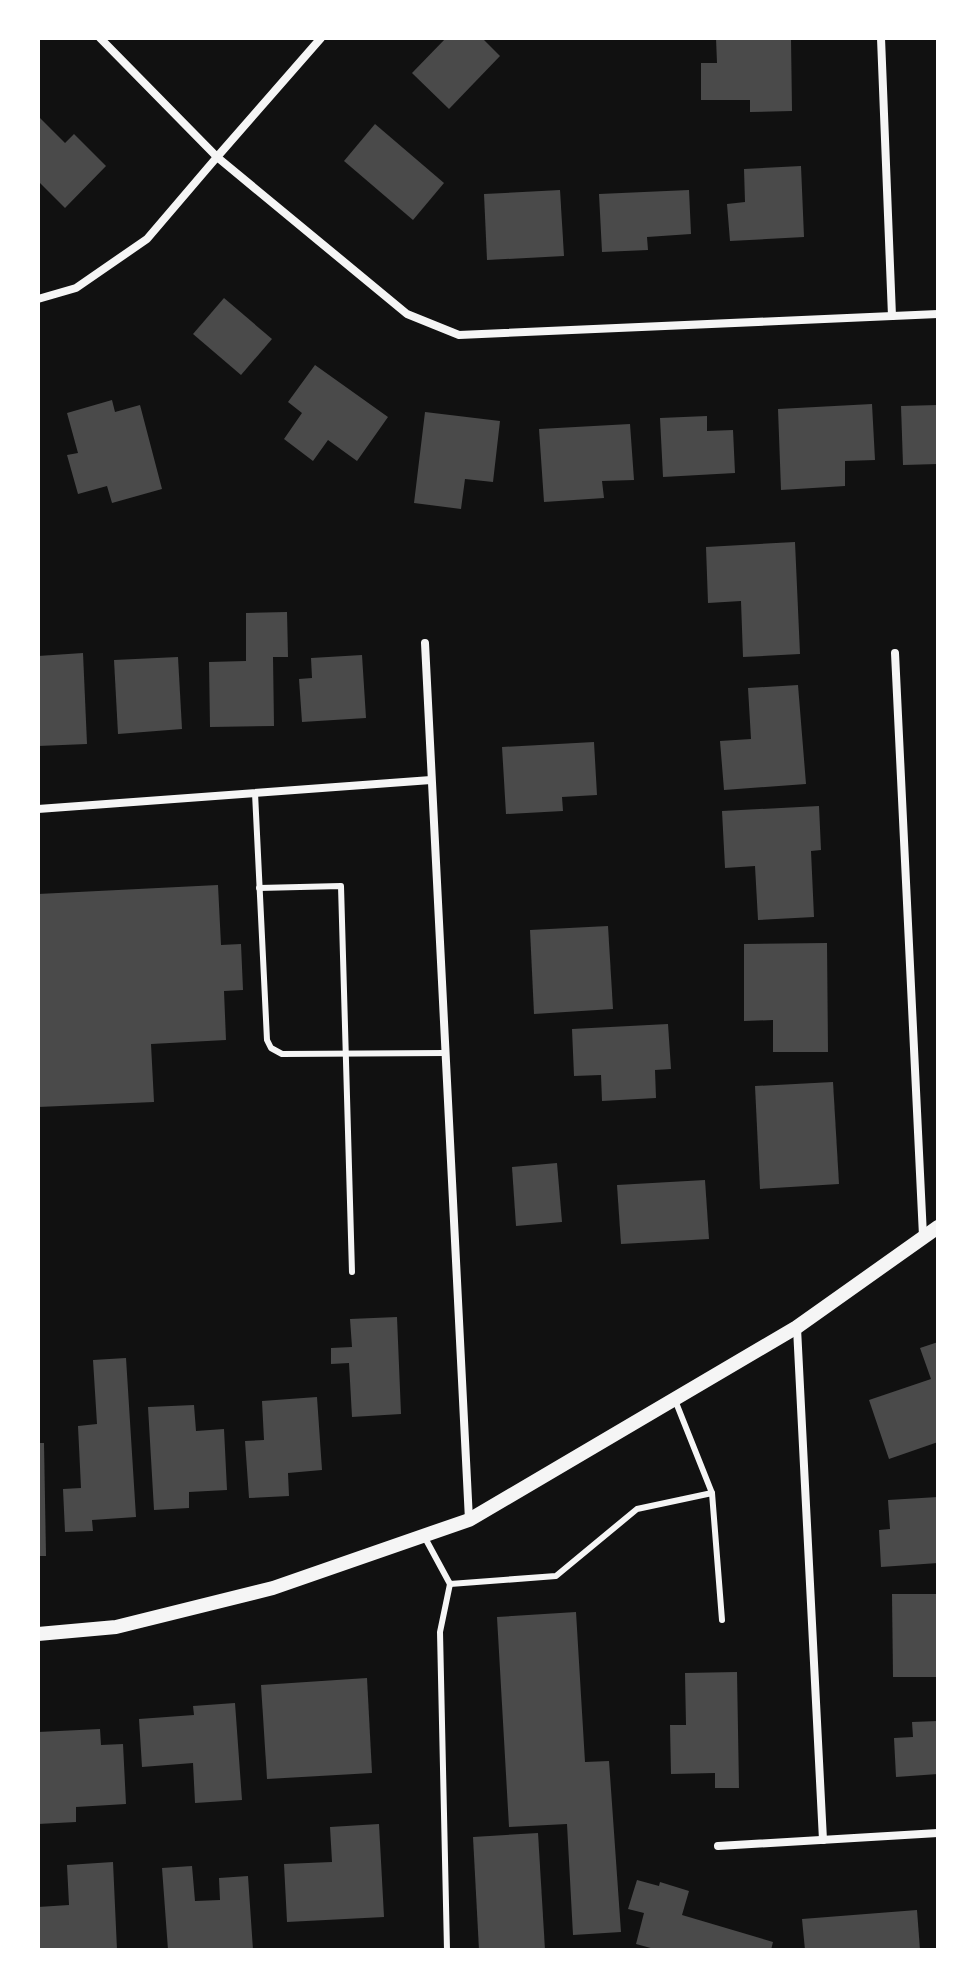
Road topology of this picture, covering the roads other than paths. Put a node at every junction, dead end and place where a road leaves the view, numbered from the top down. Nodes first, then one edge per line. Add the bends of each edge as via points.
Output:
1 (100, 38) edge
2 (321, 38) edge
3 (881, 38) edge
4 (217, 157) junction
5 (38, 299) edge
6 (938, 314) edge
7 (892, 316) junction
8 (425, 643) dead end
9 (895, 653) dead end
10 (431, 780) junction
11 (255, 793) junction
12 (38, 809) edge
13 (259, 888) junction
14 (345, 1053) junction
15 (445, 1053) junction
16 (938, 1227) edge
17 (923, 1236) junction
18 (352, 1272) dead end
19 (797, 1327) junction
20 (675, 1399) junction
21 (712, 1493) junction
22 (469, 1520) junction
23 (424, 1536) junction
24 (450, 1584) junction
25 (722, 1620) dead end
26 (38, 1634) edge
27 (938, 1833) edge
28 (823, 1840) junction
29 (718, 1846) dead end
30 (447, 1950) edge

1 - 4 street
2 - 4 street
3 - 7 street
4 - 5 street via 147,239 76,288
4 - 7 street via 407,314 459,335
6 - 7 street
8 - 10 street
9 - 17 street
10 - 11 street
10 - 15 street
11 - 12 street
11 - 13 lane
13 - 14 lane via 271,1048 282,1054
13 - 14 lane via 341,886
14 - 15 lane
14 - 18 lane
15 - 22 street
16 - 17 street
17 - 19 street
19 - 20 street
19 - 28 street
20 - 21 lane
20 - 22 street
21 - 24 lane via 637,1509 556,1576
21 - 25 lane
22 - 23 street
23 - 24 lane
23 - 26 street via 273,1588 116,1627
24 - 30 lane via 440,1632
27 - 28 street
28 - 29 street

